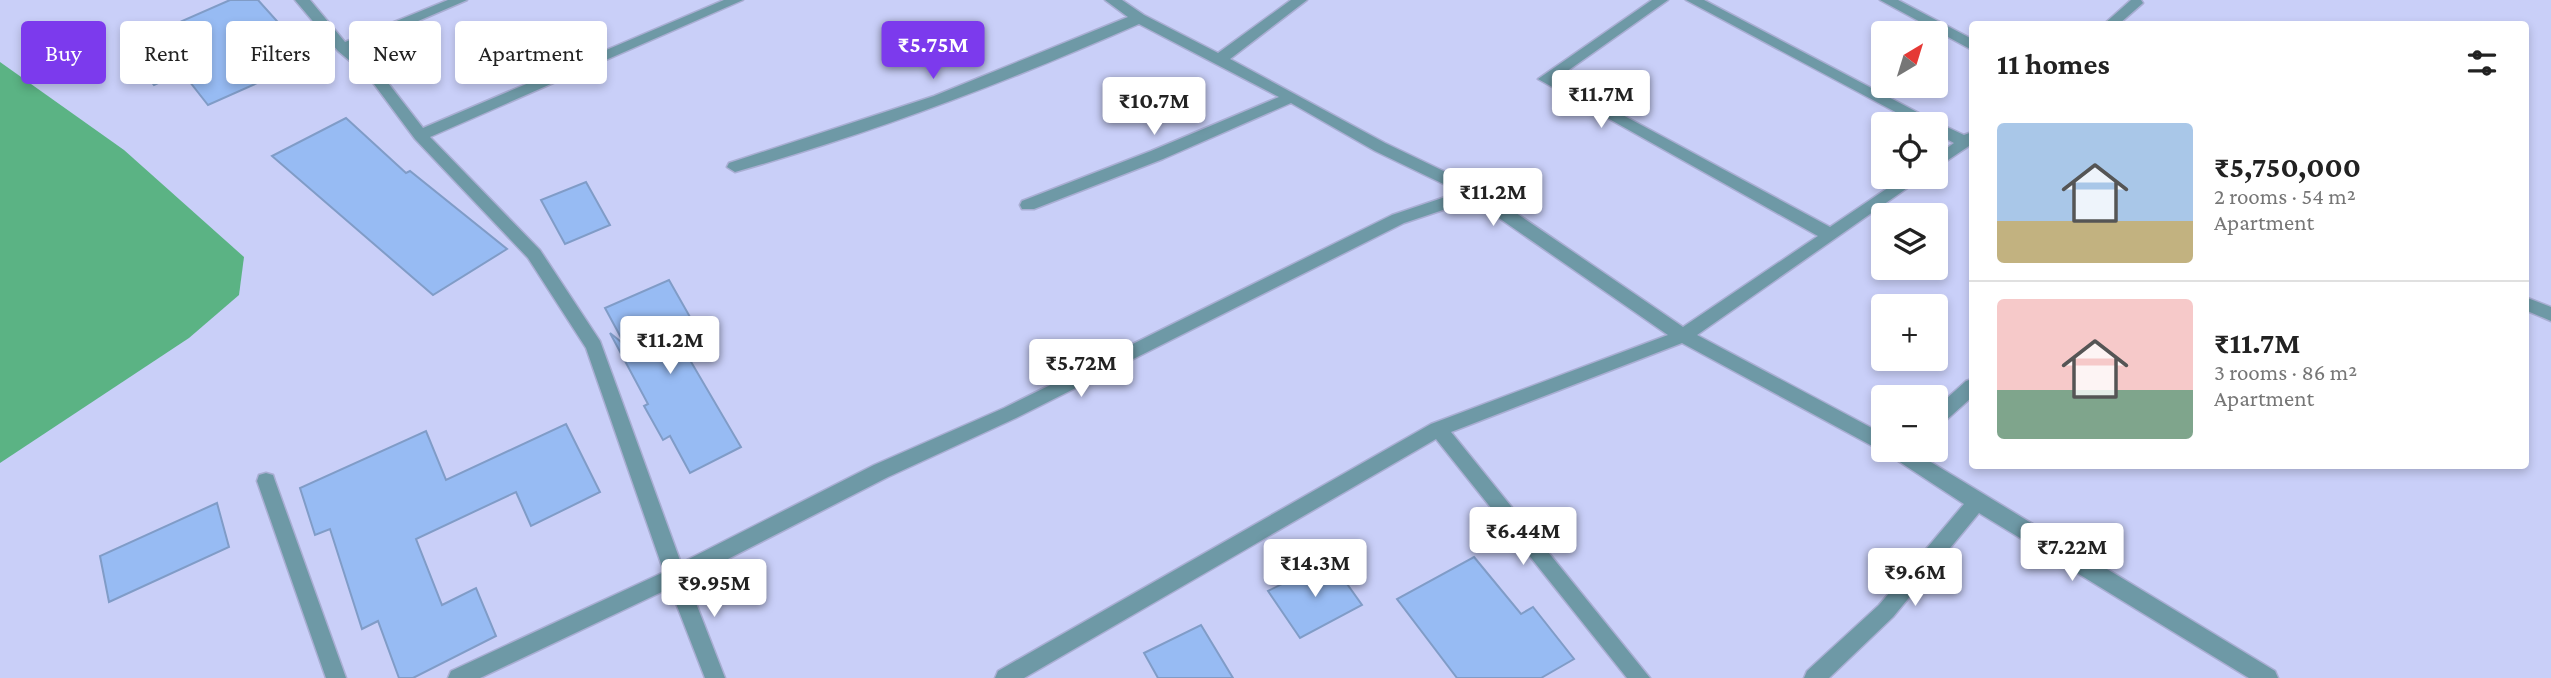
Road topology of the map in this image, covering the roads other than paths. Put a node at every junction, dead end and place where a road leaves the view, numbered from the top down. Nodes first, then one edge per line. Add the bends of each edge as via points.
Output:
1 (302, 0) edge
2 (460, 0) edge
3 (736, 0) edge
4 (1112, 0) edge
5 (1300, 0) edge
6 (1661, 0) edge
7 (1693, 0) edge
8 (1887, 0) edge
9 (2136, 3) dead end
10 (1139, 18) junction
11 (2115, 21) edge
12 (1969, 43) edge
13 (344, 48) junction
14 (1220, 59) junction
15 (1292, 97) junction
16 (1907, 112) edge
17 (1948, 132) edge
18 (420, 135) junction
19 (1969, 140) edge
20 (1948, 155) edge
21 (735, 167) dead end
22 (1897, 189) edge
23 (1475, 193) junction
24 (1028, 205) dead end
25 (1830, 235) junction
26 (2529, 305) edge
27 (2551, 314) edge
28 (1683, 336) junction
29 (1969, 389) edge
30 (1948, 408) edge
31 (1438, 429) junction
32 (1871, 435) edge
33 (1916, 462) edge
34 (266, 481) dead end
35 (1977, 502) junction
36 (675, 576) junction
37 (336, 678) edge
38 (457, 678) edge
39 (715, 678) edge
40 (1005, 678) edge
41 (1640, 678) edge
42 (1814, 678) edge
43 (2269, 678) edge

1 - 13 street
2 - 13 street
3 - 18 street
4 - 10 street
5 - 14 street
6 - 25 street via 1545,79
7 - 16 street
8 - 12 street
9 - 11 street
10 - 14 street
10 - 21 street via 825,141
13 - 18 street via 373,73
14 - 15 street
15 - 23 street
15 - 24 street
17 - 19 street
18 - 36 street via 534,254 594,346
19 - 20 street
22 - 25 street
23 - 28 street
23 - 36 street via 1398,219
25 - 28 street
26 - 27 street
28 - 31 street
28 - 32 street
29 - 30 street
31 - 40 street
31 - 41 street
33 - 35 street
34 - 37 street
35 - 42 street via 1885,611
35 - 43 street
36 - 38 street
36 - 39 street

